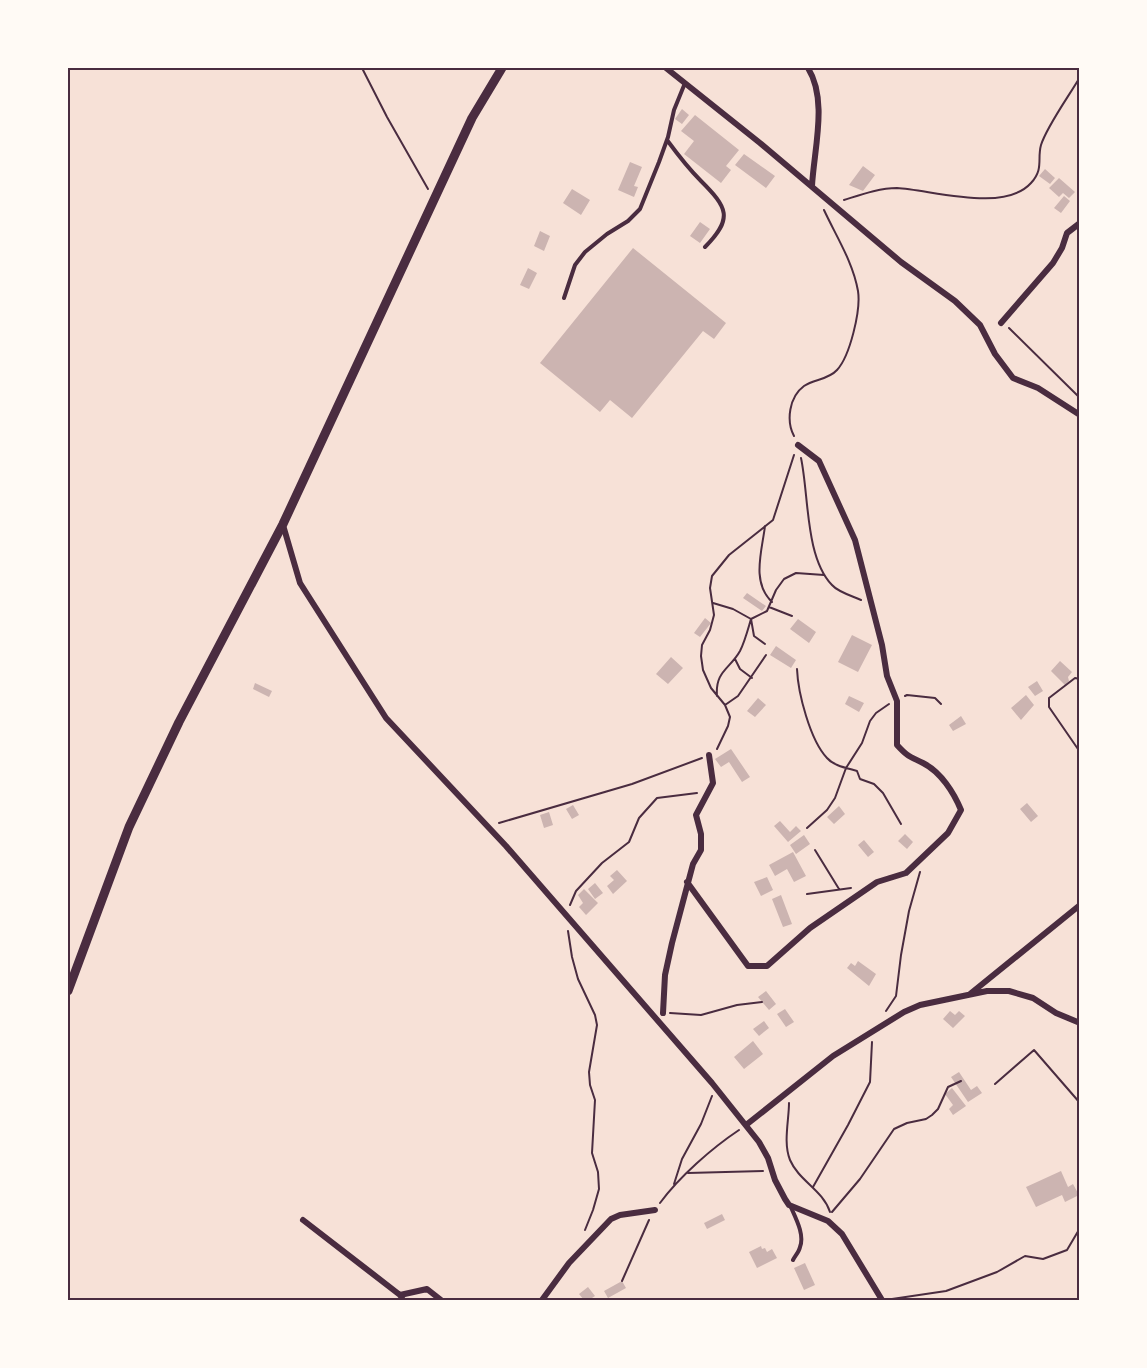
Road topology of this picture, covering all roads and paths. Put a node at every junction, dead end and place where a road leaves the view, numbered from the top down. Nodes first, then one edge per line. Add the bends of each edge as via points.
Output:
1 (362, 68) edge
2 (502, 68) edge
3 (666, 68) edge
4 (808, 68) edge
5 (1080, 77) edge
6 (685, 82) junction
7 (667, 140) junction
8 (812, 186) junction
9 (434, 200) junction
10 (833, 204) junction
11 (822, 207) dead end
12 (1080, 223) edge
13 (705, 247) dead end
14 (564, 298) dead end
15 (1001, 323) joint
16 (1080, 398) edge
17 (1080, 415) edge
18 (798, 445) junction
19 (283, 524) junction
20 (765, 526) junction
21 (824, 575) junction
22 (772, 602) junction
23 (712, 603) junction
24 (871, 606) junction
25 (769, 608) junction
26 (792, 616) dead end
27 (751, 619) junction
28 (765, 644) dead end
29 (766, 655) dead end
30 (735, 659) junction
31 (797, 669) dead end
32 (752, 678) junction
33 (1080, 679) edge
34 (717, 696) junction
35 (897, 701) junction
36 (725, 705) junction
37 (941, 705) dead end
38 (1080, 752) edge
39 (709, 755) junction
40 (846, 768) junction
41 (709, 791) junction
42 (901, 824) dead end
43 (488, 827) junction
44 (807, 828) dead end
45 (815, 850) dead end
46 (687, 882) junction
47 (839, 888) junction
48 (868, 888) junction
49 (807, 894) dead end
50 (1080, 905) edge
51 (565, 917) junction
52 (68, 991) edge
53 (970, 994) junction
54 (762, 1002) dead end
55 (663, 1013) joint
56 (1080, 1023) edge
57 (961, 1080) dead end
58 (995, 1083) dead end
59 (789, 1090) junction
60 (715, 1091) dead end
61 (1080, 1103) edge
62 (746, 1125) junction
63 (772, 1171) junction
64 (688, 1173) junction
65 (674, 1184) dead end
66 (789, 1204) junction
67 (655, 1210) junction
68 (303, 1220) dead end
69 (1080, 1228) edge
70 (585, 1230) dead end
71 (793, 1260) dead end
72 (622, 1281) dead end
73 (401, 1298) edge
74 (441, 1300) edge
75 (542, 1300) edge
76 (884, 1300) edge

1 - 9 path
2 - 9 street via 472,118
3 - 6 street
4 - 8 street via 818,104
5 - 10 path via 1041,146 1040,168 1030,184 1016,193 990,199 896,188
6 - 7 lane
6 - 8 street
7 - 13 lane via 724,207 721,228
7 - 14 lane via 640,209 595,242 574,265
8 - 10 street
9 - 19 street
10 - 17 street via 971,316 1013,378 1044,391
11 - 18 path via 850,263 858,292 858,315 837,370 823,380 804,385 794,397 789,417
12 - 15 street via 1067,233 1053,263
15 - 16 path
18 - 20 path via 773,520
18 - 21 path via 806,481 807,511
18 - 24 street via 819,461 840,503 855,540
19 - 43 street via 300,583 386,718
19 - 52 street via 179,722 129,827
20 - 22 path via 759,568 761,586
20 - 23 path via 729,555 712,576
21 - 22 path via 796,573 784,579
21 - 24 path via 833,587
22 - 25 path
23 - 27 path
23 - 34 path via 714,615 701,656 703,670
24 - 35 street via 887,676
25 - 26 path
25 - 27 path
27 - 28 path via 754,636
27 - 30 path
29 - 32 path
30 - 32 path
30 - 34 path via 719,676
31 - 40 path via 818,745 828,759
32 - 36 path
33 - 38 path via 1075,678 1048,702
34 - 36 path
35 - 37 path via 907,694 935,698
35 - 40 path via 876,713
35 - 48 street via 897,745 908,758 937,773 961,810 948,833 906,873
36 - 39 path via 729,726 718,748
39 - 41 street via 713,783
39 - 43 path via 632,784
40 - 42 path via 857,771 860,779 874,784 883,793
40 - 44 path via 835,798
41 - 46 street via 696,815 701,850
41 - 51 path via 657,798 639,818 629,842 576,891
43 - 51 street
45 - 47 path
46 - 48 street via 748,966 767,966 810,928
46 - 55 street via 665,975
47 - 48 path
47 - 49 path
50 - 53 street
51 - 62 street
51 - 70 path via 578,980 597,1025 589,1072 595,1100 592,1153 598,1189
53 - 56 street via 1024,994
53 - 59 street via 904,1012 833,1056
54 - 55 path via 701,1015
57 - 59 path via 948,1087 932,1115 894,1129 830,1214 821,1194 789,1158
58 - 61 path via 1034,1050
59 - 62 street
60 - 65 path
62 - 63 street
62 - 64 path via 706,1154
63 - 64 path
63 - 66 street
64 - 67 path
66 - 71 lane via 801,1242
66 - 76 street via 828,1221 842,1234
67 - 72 path
67 - 75 street via 611,1220 569,1263
68 - 73 street
69 - 76 path via 1067,1250 1043,1259 1025,1256 997,1272 946,1291
73 - 74 street via 427,1290

